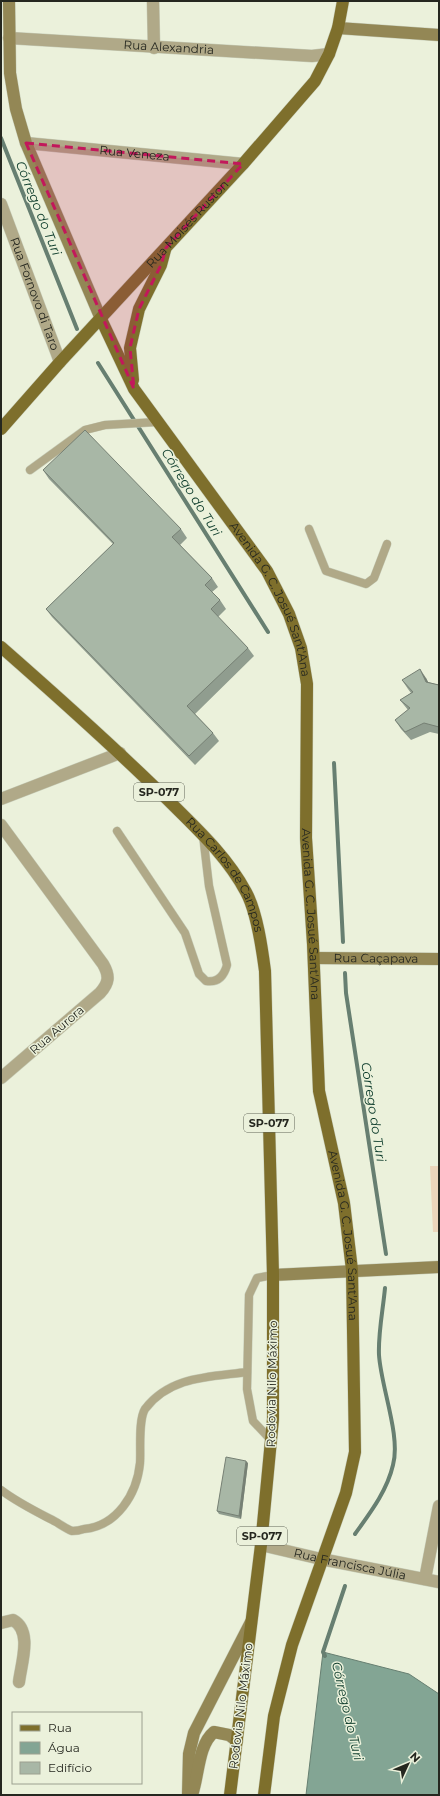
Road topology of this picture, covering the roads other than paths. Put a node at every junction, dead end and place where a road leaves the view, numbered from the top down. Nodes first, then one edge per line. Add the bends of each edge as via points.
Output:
1 (9, 1) edge
2 (153, 1) edge
3 (343, 1) edge
4 (338, 28) junction
5 (439, 35) edge
6 (8, 38) junction
7 (154, 48) junction
8 (329, 54) junction
9 (26, 143) junction
10 (243, 164) junction
11 (1, 204) edge
12 (166, 248) junction
13 (101, 319) junction
14 (60, 362) junction
15 (134, 389) junction
16 (157, 422) junction
17 (1, 429) edge
18 (30, 470) dead end
19 (309, 529) dead end
20 (386, 544) dead end
21 (1, 647) edge
22 (120, 753) junction
23 (1, 799) edge
24 (1, 825) edge
25 (117, 831) dead end
26 (203, 834) junction
27 (314, 958) junction
28 (439, 959) edge
29 (265, 971) joint
30 (1, 1078) edge
31 (439, 1267) edge
32 (352, 1270) junction
33 (273, 1275) junction
34 (247, 1372) junction
35 (271, 1440) junction
36 (1, 1490) edge
37 (439, 1506) edge
38 (262, 1545) junction
39 (322, 1560) junction
40 (425, 1579) junction
41 (439, 1582) edge
42 (252, 1619) junction
43 (1, 1623) edge
44 (19, 1682) dead end
45 (237, 1741) junction
46 (188, 1795) edge
47 (192, 1795) edge
48 (230, 1795) edge
49 (264, 1795) edge

1 - 6 street
2 - 7 street
3 - 4 main road, Rua Moisés Ruston
4 - 5 street
4 - 8 main road, Rua Moisés Ruston
6 - 7 street, Rua Alexandria
6 - 9 street via 16,109
7 - 8 street, Rua Alexandria via 312,56
8 - 10 main road, Rua Moisés Ruston via 314,81
9 - 10 street, Rua Veneza
9 - 13 street
10 - 12 main road, Rua Moisés Ruston
11 - 14 street, Rua Fornovo di Taro
12 - 13 main road, Rua Moisés Ruston
12 - 15 main road via 161,265 139,309 130,348
13 - 14 main road, Rua Moisés Ruston
13 - 15 main road, Avenida G. C. Josué Sant'Ana
14 - 17 main road, Rua Moisés Ruston
15 - 16 main road, Avenida G. C. Josué Sant'Ana
16 - 18 lane via 105,425 85,430
16 - 27 main road, Avenida G. C. Josué Sant'Ana via 266,571 289,614 301,648 307,684 306,838
19 - 20 lane via 326,571 366,584 374,578
21 - 22 main road, Rua Carlos de Campos / SP-077
22 - 23 street
22 - 26 main road, Rua Carlos de Campos / SP-077
24 - 30 street, Rua Aurora via 108,971 109,979 100,993
25 - 26 lane via 185,933 199,974 206,981 212,982 219,980 227,965 209,886
26 - 29 main road, Rua Carlos de Campos / SP-077 via 229,863 247,893 257,926
27 - 28 street, Rua Caçapava
27 - 32 main road, Avenida G. C. Josué Sant'Ana via 319,1090 344,1203
29 - 33 main road, Rodovia Nilo Máximo / SP-077
31 - 32 street
32 - 33 street
32 - 39 main road, Avenida G. C. Josué Sant'Ana via 355,1452 346,1493
33 - 34 lane via 257,1278 249,1295
33 - 35 main road, Rodovia Nilo Máximo / SP-077
34 - 35 lane via 247,1389 253,1421
34 - 36 lane via 187,1380 166,1390 145,1410 140,1437 138,1477 129,1499 111,1519 97,1528 72,1531
35 - 38 main road, Rodovia Nilo Máximo / SP-077
37 - 40 street
38 - 39 street, Rua Francisca Júlia
38 - 42 main road, Rodovia Nilo Máximo / SP-077
39 - 40 street, Rua Francisca Júlia
39 - 49 main road, Avenida G. C. Josué Sant'Ana via 292,1644 278,1702
40 - 41 street, Rua Francisca Júlia
42 - 45 main road, Rodovia Nilo Máximo / SP-077
42 - 46 street via 194,1733 188,1754
43 - 44 street via 13,1620 24,1631
45 - 47 street via 220,1732 214,1732 208,1737
45 - 48 main road, Rodovia Nilo Máximo / SP-077

